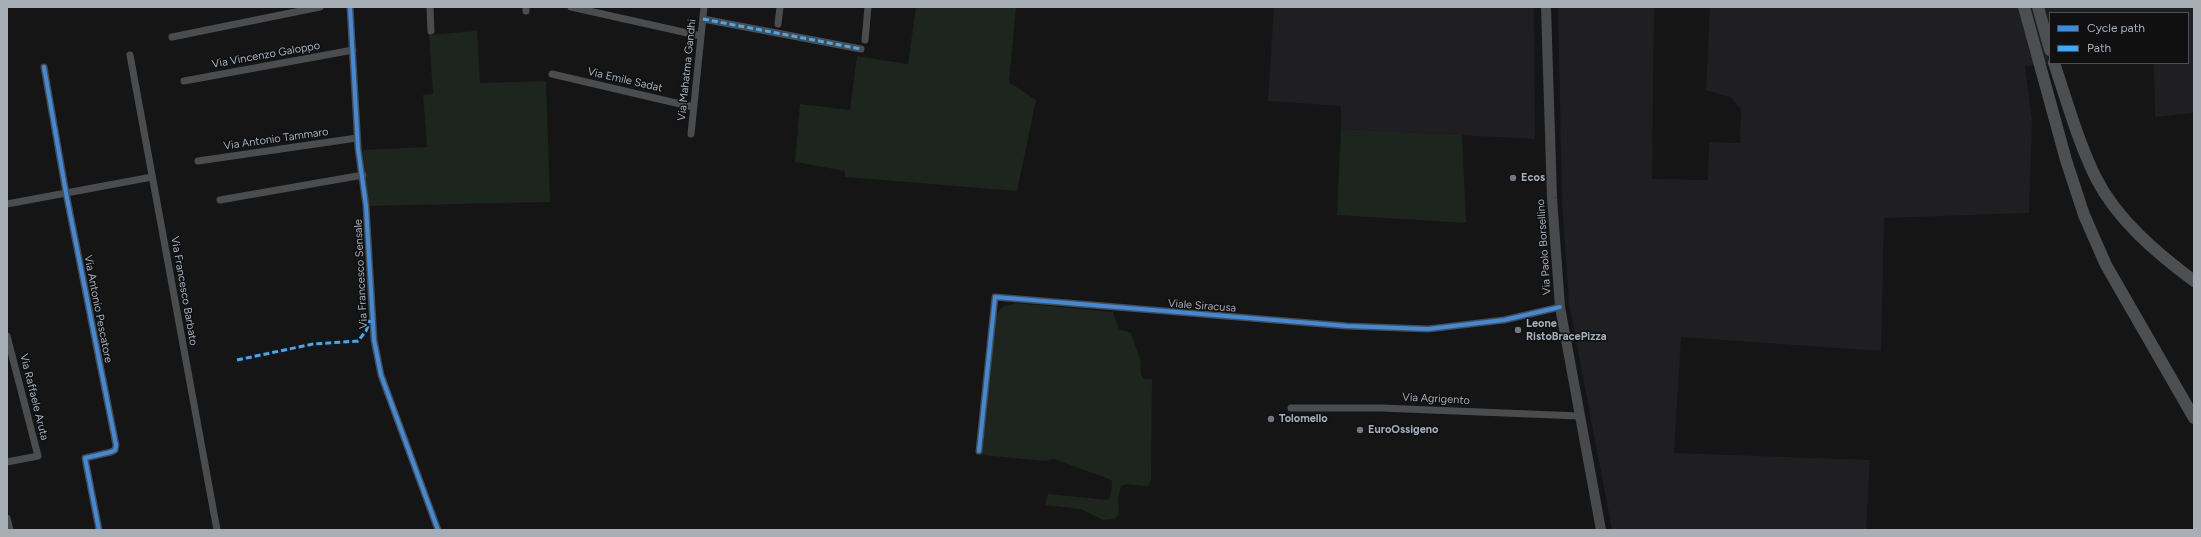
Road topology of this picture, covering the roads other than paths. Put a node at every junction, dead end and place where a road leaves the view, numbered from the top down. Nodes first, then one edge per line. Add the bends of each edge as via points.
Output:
1 (320, 7) edge
2 (350, 7) edge
3 (430, 7) edge
4 (571, 7) edge
5 (704, 7) edge
6 (780, 7) edge
7 (868, 7) edge
8 (1546, 7) edge
9 (2024, 7) edge
10 (2038, 7) edge
11 (703, 19) junction
12 (778, 24) dead end
13 (431, 31) dead end
14 (701, 36) junction
15 (172, 37) dead end
16 (865, 40) dead end
17 (2049, 46) edge
18 (861, 49) dead end
19 (353, 50) junction
20 (130, 56) dead end
21 (2054, 64) edge
22 (44, 67) dead end
23 (552, 74) dead end
24 (184, 80) dead end
25 (693, 107) junction
26 (691, 134) dead end
27 (357, 138) junction
28 (198, 161) dead end
29 (363, 175) junction
30 (152, 177) junction
31 (66, 193) junction
32 (220, 200) dead end
33 (7, 204) edge
34 (2194, 281) edge
35 (1560, 307) junction
36 (7, 336) edge
37 (1291, 408) dead end
38 (1579, 416) junction
39 (2194, 418) edge
40 (979, 451) dead end
41 (7, 462) edge
42 (7, 518) edge
43 (10, 530) edge
44 (99, 530) edge
45 (217, 530) edge
46 (438, 530) edge
47 (1601, 530) edge

1 - 15 street
2 - 19 street, Via Francesco Sensale
3 - 13 street
4 - 14 street
5 - 11 street, Via Mahatma Gandhi
6 - 12 street
7 - 16 street
8 - 35 main road, Via Paolo Borsellino via 1552,198
9 - 39 highway via 2066,160 2084,214 2106,265
10 - 17 highway
11 - 14 street, Via Mahatma Gandhi
11 - 18 street
14 - 25 street, Via Mahatma Gandhi
19 - 24 street, Via Vincenzo Galoppo
19 - 27 street, Via Francesco Sensale
20 - 30 street, Via Francesco Barbato
21 - 34 highway via 2096,179 2128,224 2164,258
22 - 31 street, Via Antonio Pescatore
23 - 25 street, Via Emile Sadat
25 - 26 street, Via Mahatma Gandhi
27 - 28 street, Via Antonio Tammaro
27 - 29 street, Via Francesco Sensale
29 - 32 street
29 - 46 street, Via Francesco Sensale via 372,315 381,375
30 - 31 street
30 - 45 street, Via Francesco Barbato
31 - 33 street
31 - 44 street, Via Antonio Pescatore via 116,445 116,450 112,452 85,458
35 - 38 main road, Via Paolo Borsellino
35 - 40 street, Viale Siracusa via 1504,320 1428,329 1347,326 995,297
36 - 41 street, Via Raffaele Aruta via 38,456
37 - 38 street, Via Agrigento via 1381,408
38 - 47 main road, Via Paolo Borsellino
42 - 43 street

